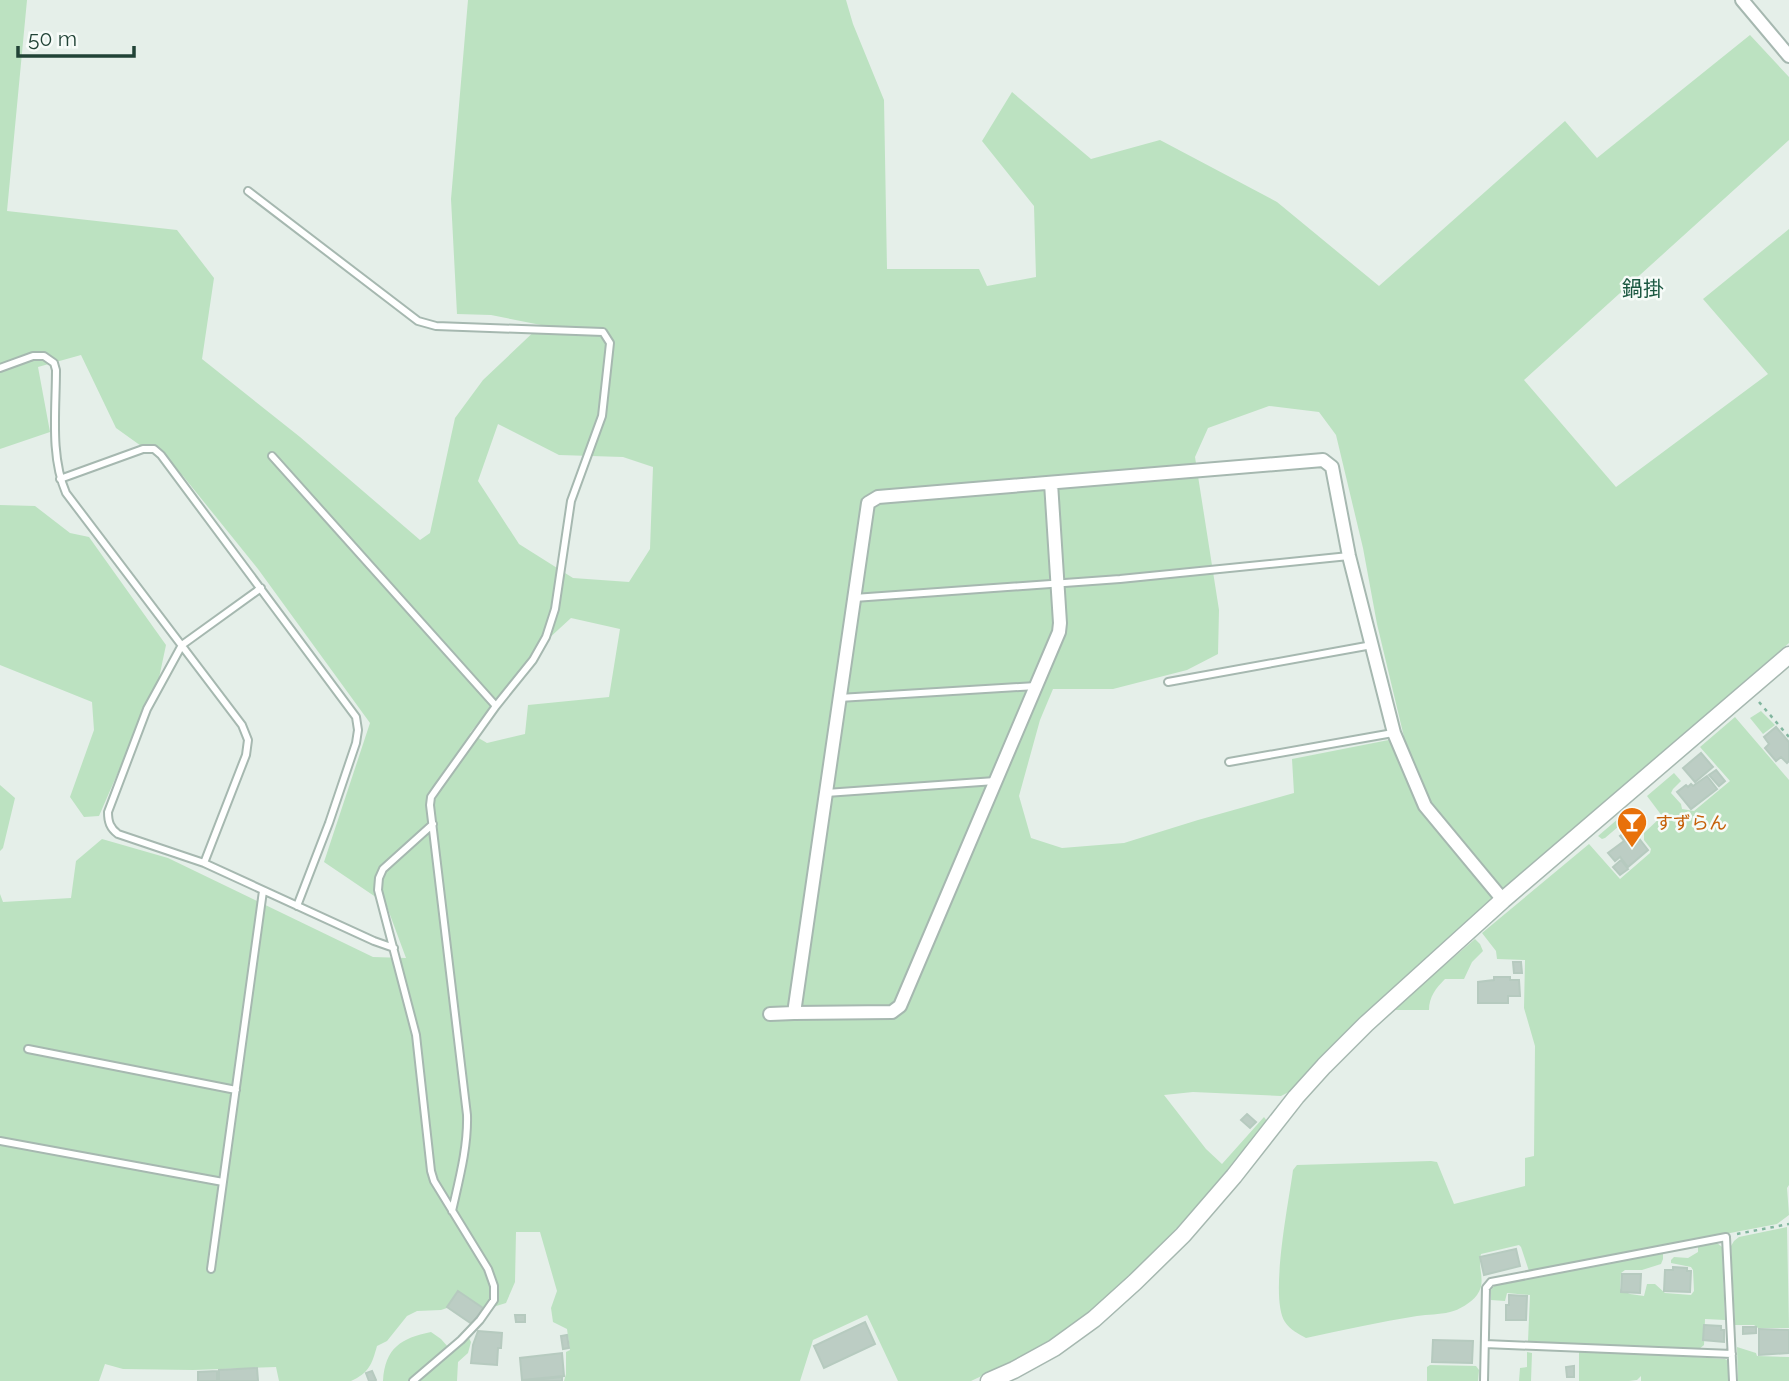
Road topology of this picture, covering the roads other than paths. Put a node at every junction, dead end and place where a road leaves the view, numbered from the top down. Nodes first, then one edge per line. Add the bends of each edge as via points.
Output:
1 (1742, 0) edge
2 (1789, 56) edge
3 (248, 191) dead end
4 (0, 368) edge
5 (272, 456) dead end
6 (60, 479) junction
7 (1051, 483) junction
8 (1349, 555) junction
9 (1057, 583) junction
10 (261, 588) junction
11 (854, 597) junction
12 (182, 645) junction
13 (1372, 645) junction
14 (1789, 655) edge
15 (1168, 682) dead end
16 (1036, 687) junction
17 (839, 698) junction
18 (496, 706) junction
19 (1394, 733) junction
20 (1229, 762) dead end
21 (995, 781) junction
22 (826, 793) junction
23 (433, 824) junction
24 (204, 863) junction
25 (264, 891) junction
26 (1503, 900) junction
27 (297, 906) junction
28 (394, 948) junction
29 (794, 1013) junction
30 (770, 1014) dead end
31 (28, 1049) dead end
32 (236, 1090) junction
33 (0, 1141) edge
34 (223, 1182) junction
35 (452, 1211) junction
36 (211, 1269) dead end
37 (1485, 1344) junction
38 (1732, 1354) junction
39 (413, 1381) edge
40 (989, 1381) edge
41 (1484, 1381) edge
42 (1733, 1381) edge

1 - 2 street
3 - 18 lane via 418,321 436,326 603,332 610,343 602,416 571,501 555,609 533,660
4 - 6 lane via 33,356 54,362
5 - 18 lane
6 - 10 lane via 154,449
6 - 12 lane
7 - 8 street via 1323,460 1332,467
7 - 9 street
7 - 11 street via 878,498 868,503
8 - 9 lane
8 - 13 street
9 - 11 lane
9 - 16 street via 1059,632
10 - 12 lane
10 - 27 lane via 356,717 358,730
11 - 17 street
12 - 24 lane via 242,725 248,740
12 - 24 lane via 147,709 108,821 118,834
13 - 15 lane
13 - 19 street
14 - 26 street
16 - 17 lane
16 - 21 street
17 - 22 street
18 - 23 lane via 431,797
19 - 20 lane
19 - 26 street via 1425,806
21 - 22 lane
21 - 29 street via 900,1006 892,1012
22 - 29 street
23 - 28 lane via 383,869 379,878
23 - 35 lane via 467,1115 463,1164
24 - 25 lane
25 - 27 lane
25 - 32 lane
26 - 40 street via 1324,1066 1192,1225 1135,1282 1054,1348
27 - 28 lane
28 - 35 lane via 416,1035 431,1171
29 - 30 street
31 - 32 lane
32 - 34 lane
33 - 34 lane
34 - 36 lane
35 - 39 lane via 488,1269 494,1300 461,1340
37 - 38 lane
37 - 38 lane via 1486,1288 1491,1282 1726,1237
37 - 41 lane
38 - 42 lane

